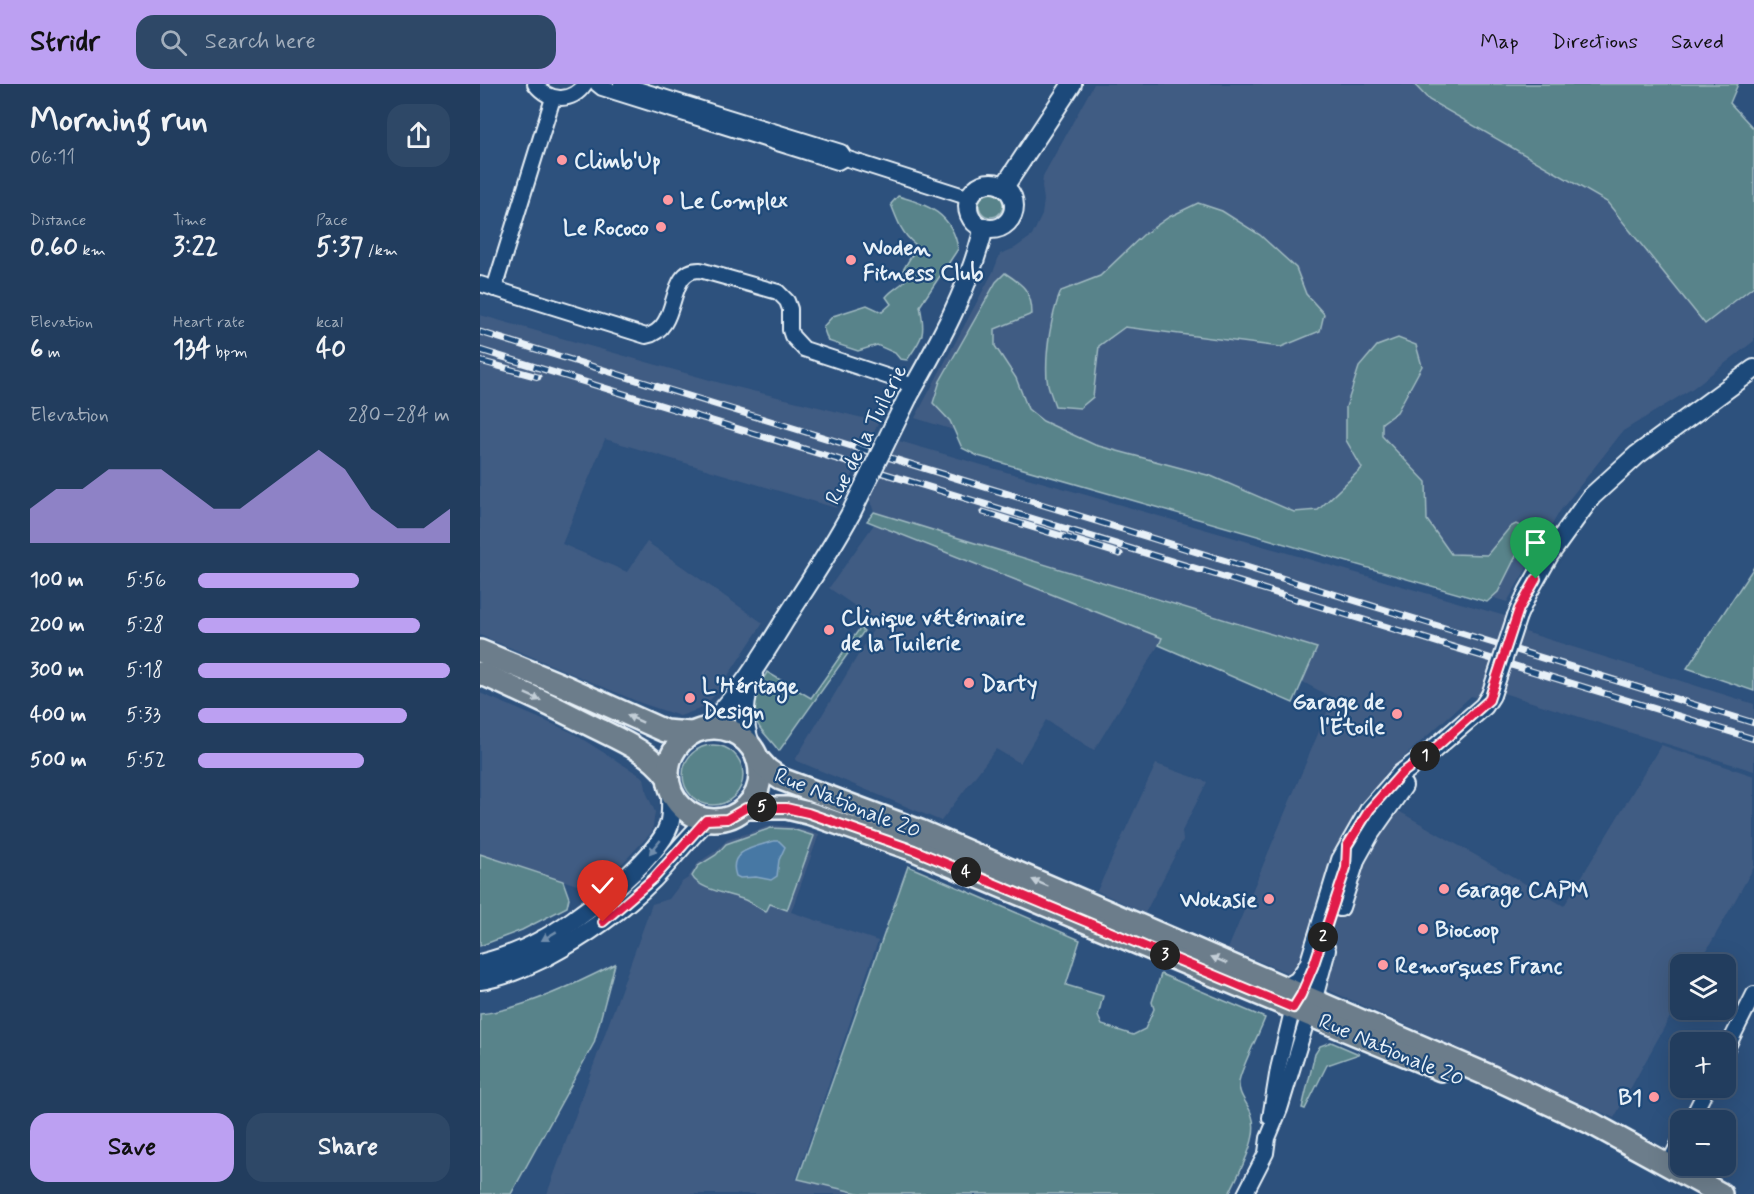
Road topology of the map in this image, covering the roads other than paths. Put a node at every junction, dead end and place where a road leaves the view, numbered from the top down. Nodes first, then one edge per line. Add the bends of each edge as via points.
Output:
1 (535, 84) edge
2 (585, 84) edge
3 (597, 84) edge
4 (621, 84) edge
5 (1071, 84) edge
6 (553, 98) junction
7 (844, 158) junction
8 (1004, 187) junction
9 (970, 198) junction
10 (984, 228) junction
11 (480, 284) edge
12 (494, 289) junction
13 (1754, 369) edge
14 (911, 392) junction
15 (766, 650) junction
16 (480, 651) edge
17 (480, 673) edge
18 (699, 731) junction
19 (753, 751) junction
20 (1426, 756) junction
21 (669, 785) junction
22 (746, 808) junction
23 (706, 820) junction
24 (635, 869) junction
25 (654, 878) junction
26 (480, 964) edge
27 (480, 980) edge
28 (1754, 994) edge
29 (1296, 1000) junction
30 (1735, 1032) edge
31 (1268, 1138) junction
32 (1670, 1161) edge
33 (1668, 1165) junction
34 (1245, 1194) edge
35 (1692, 1194) edge
36 (1720, 1194) edge

1 - 6 street
2 - 6 street via 568,98
3 - 7 street via 838,162
4 - 7 street via 841,152
5 - 8 street
6 - 12 street
7 - 9 street
8 - 9 street via 984,184
8 - 10 street via 1012,197 1012,215 997,228
9 - 10 street via 972,219
10 - 14 street, Rue de la Tuilerie via 963,291
11 - 12 street
12 - 14 street via 646,336 664,326 683,276 700,270 778,292 790,309 792,336 804,349 902,381
13 - 20 street, bridge via 1636,455 1592,497 1549,555 1528,592 1484,706
14 - 15 street, Rue de la Tuilerie, bridge via 831,550
15 - 18 street, Rue de la Tuilerie via 723,710
15 - 19 street, Rue de la Tuilerie via 749,685 745,704 744,718
18 -> 16 main road via 665,731
17 -> 21 main road via 627,744 659,764
18 - 19 main road via 722,728 737,734
18 - 21 main road via 681,741 673,751 668,764
19 - 22 main road via 760,771 759,785
29 -> 19 main road, Rue Nationale 20 via 920,831 782,779 768,770
20 - 29 street via 1356,858 1319,969
20 - 29 street via 1401,774 1370,809 1347,846 1346,868 1313,967
21 - 23 main road via 679,806 691,816
21 -> 24 street via 671,808 667,830
22 - 23 main road via 727,819
22 - 29 main road, Rue Nationale 20 via 786,808 808,813 914,850
23 - 25 street
24 - 25 street
24 -> 26 street via 613,890 549,936
25 - 27 street via 621,908 571,943 520,969
28 - 30 street
29 - 31 street via 1278,1069
29 - 31 street via 1275,1121
29 - 33 main road, Rue Nationale 20 via 1563,1108
29 - 35 main road, Rue Nationale 20 via 1564,1125
31 - 34 street via 1266,1153
32 - 33 street
33 - 36 main road, Rue Nationale 20

